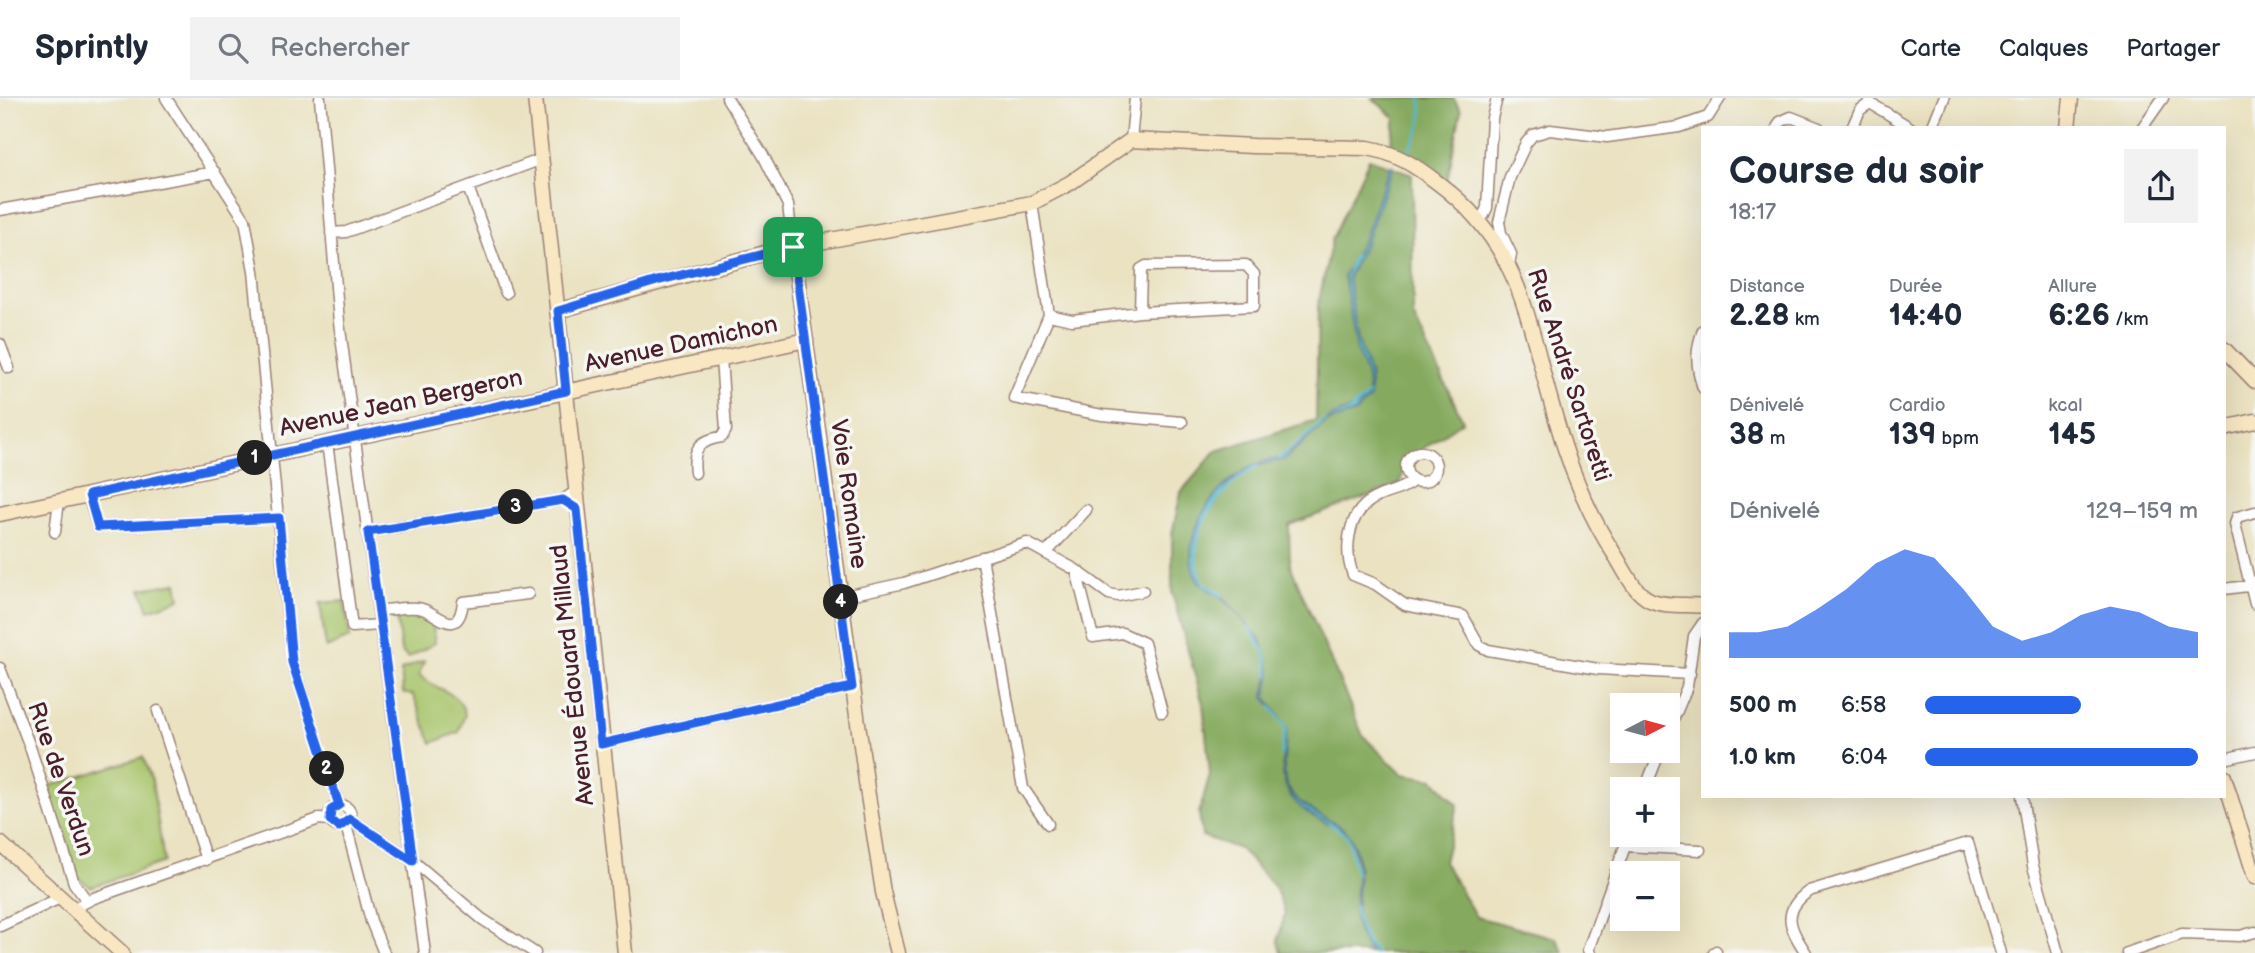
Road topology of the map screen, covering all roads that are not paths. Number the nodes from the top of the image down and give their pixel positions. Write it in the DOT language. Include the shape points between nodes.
graph roads {
  1 [pos="166,98"];
  2 [pos="320,98"];
  3 [pos="535,98"];
  4 [pos="727,98"];
  5 [pos="1135,98"];
  6 [pos="1497,98"];
  7 [pos="1720,98"];
  8 [pos="1944,98"];
  9 [pos="2071,98"];
  10 [pos="2163,98"];
  11 [pos="1778,126"];
  12 [pos="1814,126"];
  13 [pos="1853,126"];
  14 [pos="1908,126"];
  15 [pos="1933,126"];
  16 [pos="2068,126"];
  17 [pos="2143,126"];
  18 [pos="1131,140"];
  19 [pos="542,159"];
  20 [pos="215,172"];
  21 [pos="472,185"];
  22 [pos="1032,203"];
  23 [pos="0,210"];
  24 [pos="1481,220"];
  25 [pos="331,233"];
  26 [pos="793,247"];
  27 [pos="1509,265"];
  28 [pos="506,293"];
  29 [pos="558,311"];
  30 [pos="1140,312"];
  31 [pos="1049,315"];
  32 [pos="1701,335"];
  33 [pos="806,340"];
  34 [pos="0,344"];
  35 [pos="2226,351"];
  36 [pos="721,358"];
  37 [pos="9,368"];
  38 [pos="2255,381"];
  39 [pos="1701,383"];
  40 [pos="566,391"];
  41 [pos="2255,421"];
  42 [pos="1182,422"];
  43 [pos="2226,428"];
  44 [pos="354,438"];
  45 [pos="327,443"];
  46 [pos="272,455"];
  47 [pos="695,473"];
  48 [pos="1414,480"];
  49 [pos="89,495"];
  50 [pos="569,496"];
  51 [pos="59,501"];
  52 [pos="1086,510"];
  53 [pos="2255,512"];
  54 [pos="0,514"];
  55 [pos="279,518"];
  56 [pos="55,532"];
  57 [pos="368,532"];
  58 [pos="1046,553"];
  59 [pos="982,558"];
  60 [pos="1076,570"];
  61 [pos="2253,586"];
  62 [pos="2226,589"];
  63 [pos="1143,591"];
  64 [pos="528,594"];
  65 [pos="840,597"];
  66 [pos="2255,604"];
  67 [pos="1701,606"];
  68 [pos="378,610"];
  69 [pos="380,625"];
  70 [pos="1701,626"];
  71 [pos="0,668"];
  72 [pos="1690,674"];
  73 [pos="852,687"];
  74 [pos="1680,700"];
  75 [pos="158,711"];
  76 [pos="1162,712"];
  77 [pos="601,744"];
  78 [pos="2255,752"];
  79 [pos="2226,759"];
  80 [pos="2226,783"];
  81 [pos="2022,798"];
  82 [pos="339,805"];
  83 [pos="330,820"];
  84 [pos="348,822"];
  85 [pos="1048,824"];
  86 [pos="0,843"];
  87 [pos="1625,847"];
  88 [pos="1678,847"];
  89 [pos="1700,850"];
  90 [pos="206,860"];
  91 [pos="413,861"];
  92 [pos="2255,877"];
  93 [pos="60,898"];
  94 [pos="80,905"];
  95 [pos="0,926"];
  96 [pos="2255,932"];
  97 [pos="122,953"];
  98 [pos="384,953"];
  99 [pos="425,953"];
  100 [pos="535,953"];
  101 [pos="625,953"];
  102 [pos="898,953"];
  103 [pos="1590,953"];
  104 [pos="1806,953"];
  105 [pos="2001,953"];
  106 [pos="2058,953"];
  107 [pos="2127,953"];
  1 -- 20 [label="street"];
  2 -- 25 [label="street"];
  3 -- 19 [label="street, Avenue Édouard Millaud"];
  4 -- 26 [label="street" via="788,205"];
  5 -- 18 [label="street"];
  6 -- 24 [label="street" via="1487,208"];
  7 -- 27 [label="street" via="1708,117 1667,129 1606,137 1550,130 1533,135 1510,177 1499,222 1511,254"];
  8 -- 15 [label="street"];
  9 -- 16 [label="street"];
  10 -- 17 [label="street"];
  11 -- 12 [label="street" via="1791,117"];
  13 -- 14 [label="street" via="1860,110 1870,103"];
  18 -- 22 [label="street"];
  18 -- 24 [label="street, Rue André Sartoretti" via="1368,148 1405,159"];
  19 -- 21 [label="street"];
  19 -- 29 [label="street, Avenue Édouard Millaud"];
  20 -- 23 [label="street"];
  20 -- 46 [label="street" via="244,220 254,271"];
  21 -- 25 [label="street" via="346,232"];
  21 -- 28 [label="street"];
  22 -- 26 [label="street"];
  22 -- 31 [label="street"];
  24 -- 27 [label="street, Rue André Sartoretti"];
  25 -- 44 [label="street"];
  26 -- 29 [label="street"];
  26 -- 33 [label="street, Voie Romaine"];
  27 -- 67 [label="street, Rue André Sartoretti" via="1524,300 1556,421 1602,535 1648,600"];
  29 -- 40 [label="street, Avenue Édouard Millaud"];
  30 -- 30 [label="street" via="1254,306 1254,274 1246,265 1146,266 1139,278"];
  30 -- 31 [label="street" via="1072,320"];
  31 -- 42 [label="street" via="1014,398 1102,415"];
  32 -- 39 [label="street" via="1696,369"];
  33 -- 36 [label="street, Avenue Damichon"];
  33 -- 65 [label="street, Voie Romaine"];
  34 -- 37 [label="street"];
  35 -- 38 [label="street"];
  36 -- 40 [label="street, Avenue Damichon"];
  36 -- 47 [label="street" via="726,430 722,437 703,441 696,448"];
  40 -- 44 [label="street, Avenue Jean Bergeron"];
  40 -- 50 [label="street, Avenue Édouard Millaud"];
  41 -- 43 [label="street"];
  44 -- 45 [label="street, Avenue Jean Bergeron"];
  44 -- 57 [label="street"];
  45 -- 46 [label="street, Avenue Jean Bergeron"];
  45 -- 69 [label="street" via="352,627"];
  46 -- 49 [label="street, Avenue Jean Bergeron"];
  46 -- 55 [label="street"];
  48 -- 72 [label="street" via="1404,489 1371,499 1356,513 1349,534 1353,575 1376,584 1405,605 1463,616 1479,645 1488,650 1598,669"];
  49 -- 51 [label="street, Avenue Jean Bergeron"];
  49 -- 55 [label="street" via="98,527"];
  50 -- 57 [label="street"];
  50 -- 77 [label="street, Avenue Édouard Millaud" via="577,509"];
  51 -- 54 [label="street, Avenue Jean Bergeron"];
  51 -- 56 [label="street"];
  52 -- 58 [label="street"];
  53 -- 61 [label="street" via="2237,517 2235,524"];
  55 -- 82 [label="street" via="292,662"];
  57 -- 68 [label="street"];
  58 -- 59 [label="street" via="1022,543"];
  58 -- 60 [label="street"];
  59 -- 65 [label="street"];
  59 -- 85 [label="street" via="1023,788"];
  60 -- 63 [label="street" via="1109,594"];
  60 -- 76 [label="street" via="1093,637 1122,633 1144,643"];
  61 -- 62 [label="street"];
  61 -- 66 [label="street"];
  64 -- 68 [label="street" via="463,602 459,616 445,623 421,608"];
  65 -- 73 [label="street, Voie Romaine"];
  68 -- 69 [label="street"];
  69 -- 91 [label="street"];
  70 -- 72 [label="street" via="1694,636"];
  71 -- 94 [label="street, Rue de Verdun"];
  72 -- 74 [label="street"];
  73 -- 77 [label="street"];
  73 -- 102 [label="street, Voie Romaine" via="883,892"];
  75 -- 90 [label="street"];
  77 -- 101 [label="street, Avenue Édouard Millaud"];
  78 -- 79 [label="street"];
  80 -- 92 [label="street"];
  81 -- 106 [label="street" via="2033,866"];
  82 -- 83 [label="street" via="331,810"];
  82 -- 84 [label="street" via="348,809"];
  83 -- 84 [label="street" via="335,825"];
  83 -- 90 [label="street" via="319,819"];
  84 -- 91 [label="street"];
  84 -- 98 [label="street" via="371,921"];
  86 -- 93 [label="street"];
  87 -- 103 [label="street"];
  88 -- 89 [label="street"];
  90 -- 94 [label="street"];
  91 -- 99 [label="street"];
  91 -- 100 [label="street" via="482,919"];
  93 -- 94 [label="street"];
  93 -- 95 [label="street"];
  94 -- 97 [label="street"];
  96 -- 107 [label="street" via="2241,936 2182,934"];
  104 -- 105 [label="street" via="1791,930 1789,917 1799,898 1809,891 1968,843"];
}
